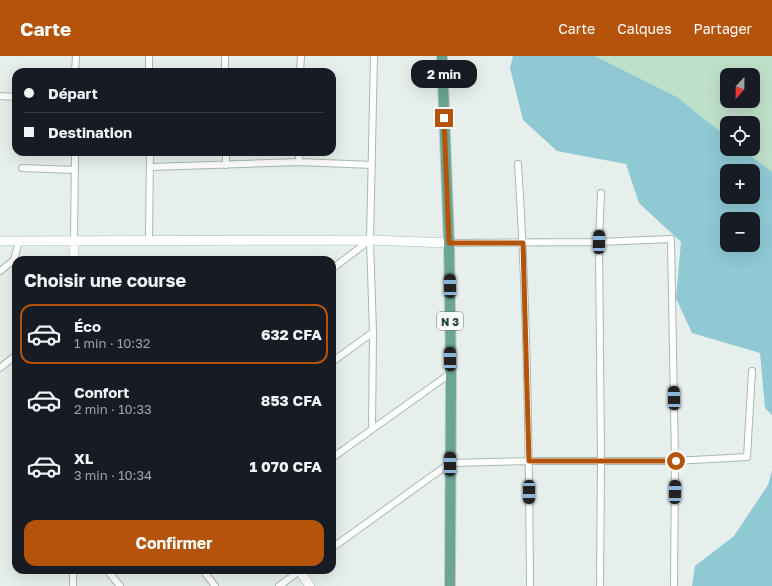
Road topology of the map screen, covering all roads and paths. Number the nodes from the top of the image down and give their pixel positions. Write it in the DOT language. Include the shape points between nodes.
graph roads {
  1 [pos="76,56"];
  2 [pos="149,56"];
  3 [pos="224,56"];
  4 [pos="301,56"];
  5 [pos="374,56"];
  6 [pos="442,56"];
  7 [pos="76,68"];
  8 [pos="149,68"];
  9 [pos="225,68"];
  10 [pos="300,68"];
  11 [pos="0,96"];
  12 [pos="12,97"];
  13 [pos="75,156"];
  14 [pos="150,156"];
  15 [pos="226,156"];
  16 [pos="299,156"];
  17 [pos="299,162"];
  18 [pos="518,164"];
  19 [pos="226,165"];
  20 [pos="372,165"];
  21 [pos="150,167"];
  22 [pos="22,168"];
  23 [pos="75,170"];
  24 [pos="601,192"];
  25 [pos="74,240"];
  26 [pos="149,240"];
  27 [pos="370,240"];
  28 [pos="0,241"];
  29 [pos="19,241"];
  30 [pos="599,242"];
  31 [pos="449,243"];
  32 [pos="523,243"];
  33 [pos="15,256"];
  34 [pos="74,256"];
  35 [pos="12,262"];
  36 [pos="336,266"];
  37 [pos="0,271"];
  38 [pos="373,332"];
  39 [pos="12,358"];
  40 [pos="336,359"];
  41 [pos="0,368"];
  42 [pos="752,372"];
  43 [pos="451,373"];
  44 [pos="372,429"];
  45 [pos="336,455"];
  46 [pos="529,461"];
  47 [pos="601,461"];
  48 [pos="676,461"];
  49 [pos="450,464"];
  50 [pos="336,545"];
  51 [pos="73,574"];
  52 [pos="110,574"];
  53 [pos="206,574"];
  54 [pos="295,574"];
  55 [pos="302,574"];
  56 [pos="73,586"];
  57 [pos="120,586"];
  58 [pos="215,586"];
  59 [pos="279,586"];
  60 [pos="310,586"];
  61 [pos="450,586"];
  62 [pos="530,586"];
  63 [pos="600,586"];
  64 [pos="674,586"];
  1 -- 7 [label="street"];
  2 -- 8 [label="street"];
  3 -- 9 [label="street"];
  4 -- 10 [label="street"];
  5 -- 20 [label="street"];
  6 -- 31 [label="main road, N 3"];
  11 -- 12 [label="street"];
  13 -- 23 [label="street"];
  14 -- 21 [label="street"];
  15 -- 19 [label="street"];
  16 -- 17 [label="street"];
  17 -- 19 [label="street"];
  17 -- 20 [label="street"];
  18 -- 32 [label="street"];
  19 -- 21 [label="street"];
  20 -- 27 [label="street"];
  21 -- 26 [label="street"];
  22 -- 23 [label="street"];
  23 -- 25 [label="street"];
  24 -- 30 [label="street"];
  25 -- 26 [label="main road"];
  25 -- 29 [label="main road"];
  25 -- 34 [label="main road"];
  26 -- 27 [label="main road"];
  27 -- 31 [label="main road"];
  27 -- 36 [label="street"];
  27 -- 38 [label="street"];
  28 -- 29 [label="main road"];
  29 -- 33 [label="street"];
  30 -- 32 [label="street"];
  30 -- 47 [label="street"];
  30 -- 48 [label="street" via="671,239"];
  31 -- 32 [label="street"];
  31 -- 43 [label="main road, N 3"];
  32 -- 46 [label="street"];
  35 -- 37 [label="street"];
  38 -- 40 [label="street"];
  38 -- 44 [label="street"];
  39 -- 41 [label="street"];
  42 -- 48 [label="street" via="747,457"];
  43 -- 44 [label="street"];
  43 -- 49 [label="main road, N 3"];
  44 -- 45 [label="street"];
  46 -- 47 [label="street"];
  46 -- 49 [label="street"];
  46 -- 62 [label="street"];
  47 -- 48 [label="street"];
  47 -- 63 [label="street"];
  48 -- 64 [label="street"];
  49 -- 50 [label="street"];
  49 -- 61 [label="main road, N 3"];
  51 -- 56 [label="street"];
  52 -- 57 [label="street"];
  53 -- 58 [label="street"];
  54 -- 59 [label="street"];
  55 -- 60 [label="main road"];
}
